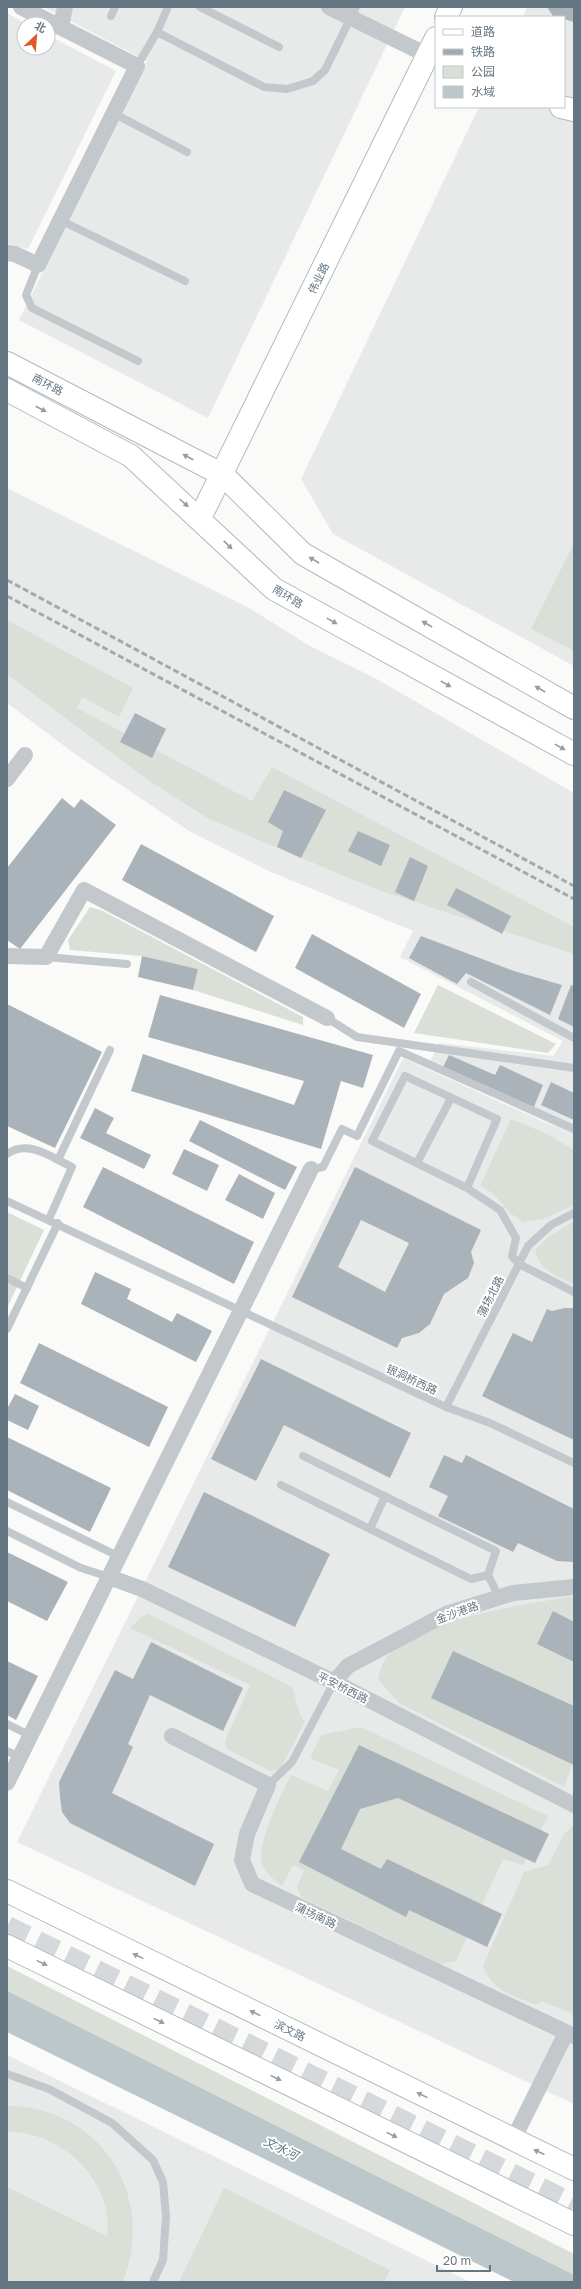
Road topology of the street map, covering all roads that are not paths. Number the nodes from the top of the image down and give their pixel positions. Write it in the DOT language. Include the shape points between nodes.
graph roads {
  1 [pos="21,7"];
  2 [pos="65,7"];
  3 [pos="115,7"];
  4 [pos="168,7"];
  5 [pos="200,7"];
  6 [pos="329,7"];
  7 [pos="451,7"];
  8 [pos="353,12"];
  9 [pos="111,16"];
  10 [pos="446,16"];
  11 [pos="61,27"];
  12 [pos="157,32"];
  13 [pos="279,46"];
  14 [pos="430,59"];
  15 [pos="137,66"];
  16 [pos="113,113"];
  17 [pos="187,152"];
  18 [pos="60,220"];
  19 [pos="7,253"];
  20 [pos="38,265"];
  21 [pos="185,281"];
  22 [pos="138,361"];
  23 [pos="7,363"];
  24 [pos="7,390"];
  25 [pos="223,475"];
  26 [pos="200,518"];
  27 [pos="574,708"];
  28 [pos="574,754"];
  29 [pos="25,755"];
  30 [pos="7,779"];
  31 [pos="7,956"];
  32 [pos="46,957"];
  33 [pos="127,964"];
  34 [pos="471,982"];
  35 [pos="327,1018"];
  36 [pos="574,1038"];
  37 [pos="110,1050"];
  38 [pos="574,1068"];
  39 [pos="450,1098"];
  40 [pos="574,1129"];
  41 [pos="7,1154"];
  42 [pos="58,1160"];
  43 [pos="417,1163"];
  44 [pos="311,1169"];
  45 [pos="467,1188"];
  46 [pos="7,1201"];
  47 [pos="574,1213"];
  48 [pos="48,1219"];
  49 [pos="58,1224"];
  50 [pos="519,1264"];
  51 [pos="7,1278"];
  52 [pos="27,1288"];
  53 [pos="574,1292"];
  54 [pos="241,1310"];
  55 [pos="7,1330"];
  56 [pos="446,1407"];
  57 [pos="303,1456"];
  58 [pos="574,1463"];
  59 [pos="281,1485"];
  60 [pos="384,1496"];
  61 [pos="7,1502"];
  62 [pos="370,1529"];
  63 [pos="7,1531"];
  64 [pos="120,1557"];
  65 [pos="488,1575"];
  66 [pos="110,1577"];
  67 [pos="574,1587"];
  68 [pos="499,1597"];
  69 [pos="334,1682"];
  70 [pos="7,1724"];
  71 [pos="31,1736"];
  72 [pos="172,1736"];
  73 [pos="14,1754"];
  74 [pos="7,1783"];
  75 [pos="268,1785"];
  76 [pos="574,1805"];
  77 [pos="7,1891"];
  78 [pos="7,1946"];
  79 [pos="570,2034"];
  80 [pos="7,2074"];
  81 [pos="513,2140"];
  82 [pos="574,2169"];
  83 [pos="574,2224"];
  84 [pos="153,2282"];
  1 -- 11 [label="street"];
  2 -- 11 [label="street"];
  3 -- 9 [label="lane"];
  4 -- 12 [label="lane"];
  5 -- 13 [label="lane"];
  6 -- 8 [label="street"];
  7 -- 10 [label="main road"];
  8 -- 12 [label="lane" via="325,70 313,81 287,90 264,87"];
  8 -- 14 [label="street"];
  11 -- 15 [label="street"];
  12 -- 15 [label="lane"];
  14 -- 25 [label="main road, 伟业路"];
  15 -- 16 [label="street"];
  16 -- 17 [label="lane"];
  16 -- 18 [label="street"];
  18 -- 20 [label="street"];
  18 -- 21 [label="lane"];
  19 -- 20 [label="street"];
  20 -- 22 [label="lane" via="26,295 32,308"];
  25 -- 23 [label="main road, 南环路, one-way"];
  24 -- 26 [label="main road, 南环路, one-way" via="131,456"];
  25 -- 26 [label="main road, 伟业路"];
  27 -- 25 [label="main road, 南环路, one-way" via="303,554"];
  26 -- 28 [label="main road, 南环路, one-way" via="274,589"];
  29 -- 30 [label="street"];
  31 -- 32 [label="street"];
  32 -- 33 [label="lane"];
  32 -- 35 [label="street" via="84,890"];
  34 -- 36 [label="lane"];
  35 -- 38 [label="lane" via="357,1037"];
  37 -- 42 [label="lane"];
  39 -- 43 [label="lane"];
  39 -- 43 [label="lane" via="405,1076 372,1141"];
  39 -- 45 [label="lane" via="497,1120"];
  40 -- 44 [label="lane" via="399,1051 357,1136 342,1129 323,1167"];
  41 -- 42 [label="lane" via="16,1148 33,1148"];
  42 -- 48 [label="lane" via="72,1167"];
  43 -- 45 [label="lane"];
  44 -- 54 [label="street"];
  45 -- 50 [label="lane" via="500,1210 516,1238 512,1256"];
  46 -- 48 [label="lane, 银洞桥西路"];
  47 -- 50 [label="lane, 蒲场北路" via="551,1225 528,1246"];
  48 -- 49 [label="lane, 银洞桥西路"];
  49 -- 52 [label="lane"];
  49 -- 54 [label="lane, 银洞桥西路"];
  50 -- 53 [label="lane"];
  50 -- 56 [label="lane, 蒲场北路"];
  51 -- 52 [label="lane"];
  52 -- 55 [label="lane"];
  54 -- 56 [label="lane, 银洞桥西路"];
  54 -- 64 [label="street"];
  56 -- 58 [label="lane, 银洞桥西路" via="490,1423"];
  57 -- 60 [label="lane"];
  59 -- 62 [label="lane"];
  60 -- 62 [label="lane"];
  60 -- 65 [label="lane" via="496,1551"];
  61 -- 64 [label="lane"];
  62 -- 65 [label="lane" via="471,1579"];
  63 -- 66 [label="lane" via="81,1568"];
  64 -- 66 [label="street"];
  65 -- 68 [label="lane"];
  66 -- 69 [label="street, 平安桥西路" via="142,1589"];
  66 -- 71 [label="street"];
  67 -- 68 [label="street, 金沙港路"];
  68 -- 69 [label="street, 金沙港路" via="446,1614 348,1666"];
  69 -- 75 [label="lane" via="292,1762"];
  69 -- 76 [label="street, 平安桥西路"];
  70 -- 71 [label="lane"];
  71 -- 73 [label="street"];
  72 -- 75 [label="street"];
  73 -- 74 [label="street"];
  75 -- 79 [label="street, 蒲场南路" via="247,1834 242,1860 252,1884"];
  81 -- 77 [label="main road, 滨文路, one-way"];
  78 -- 83 [label="main road, one-way"];
  79 -- 81 [label="street"];
  80 -- 84 [label="lane" via="49,2089 112,2123 153,2160 163,2182 166,2216 163,2260"];
  82 -- 81 [label="main road, 滨文路, one-way"];
}
